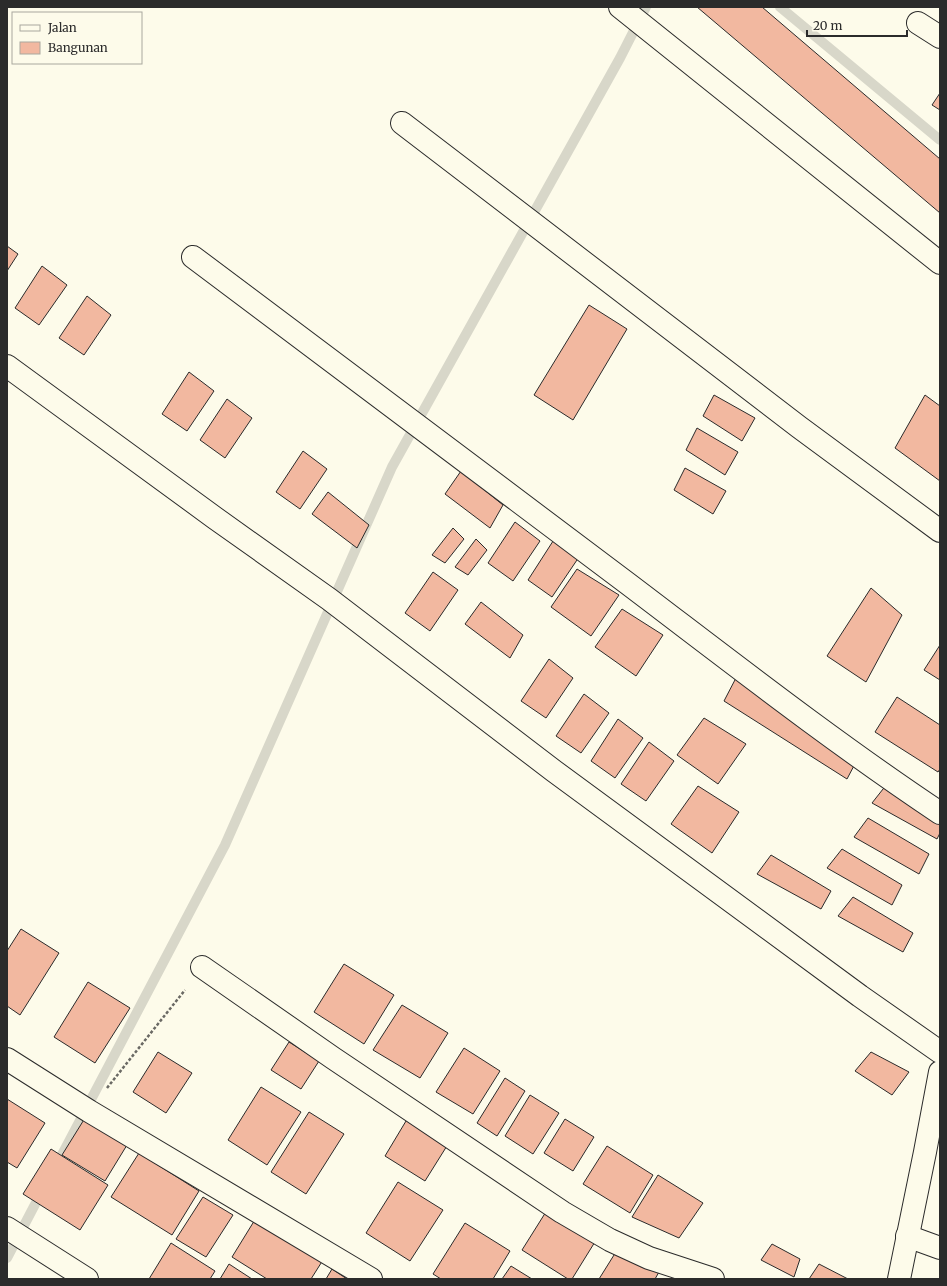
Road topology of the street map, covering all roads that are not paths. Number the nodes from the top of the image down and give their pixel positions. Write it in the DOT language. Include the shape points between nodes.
graph roads {
  1 [pos="620,7"];
  2 [pos="918,23"];
  3 [pos="940,37"];
  4 [pos="402,123"];
  5 [pos="193,257"];
  6 [pos="940,264"];
  7 [pos="7,366"];
  8 [pos="940,531"];
  9 [pos="940,812"];
  10 [pos="202,967"];
  11 [pos="940,1052"];
  12 [pos="7,1059"];
  13 [pos="940,1072"];
  14 [pos="7,1228"];
  15 [pos="907,1236"];
  16 [pos="940,1248"];
  17 [pos="87,1279"];
  18 [pos="371,1279"];
  19 [pos="713,1279"];
  20 [pos="899,1279"];
  1 -- 6 [label="main road"];
  2 -- 3 [label="main road"];
  4 -- 8 [label="main road" via="799,427"];
  5 -- 9 [label="main road" via="803,715 894,782"];
  7 -- 11 [label="main road" via="329,599 586,794"];
  10 -- 19 [label="main road" via="562,1212 610,1240 649,1258"];
  12 -- 18 [label="main road" via="89,1111"];
  13 -- 15 [label="main road"];
  14 -- 17 [label="main road"];
  15 -- 16 [label="main road"];
  15 -- 20 [label="main road"];
}
